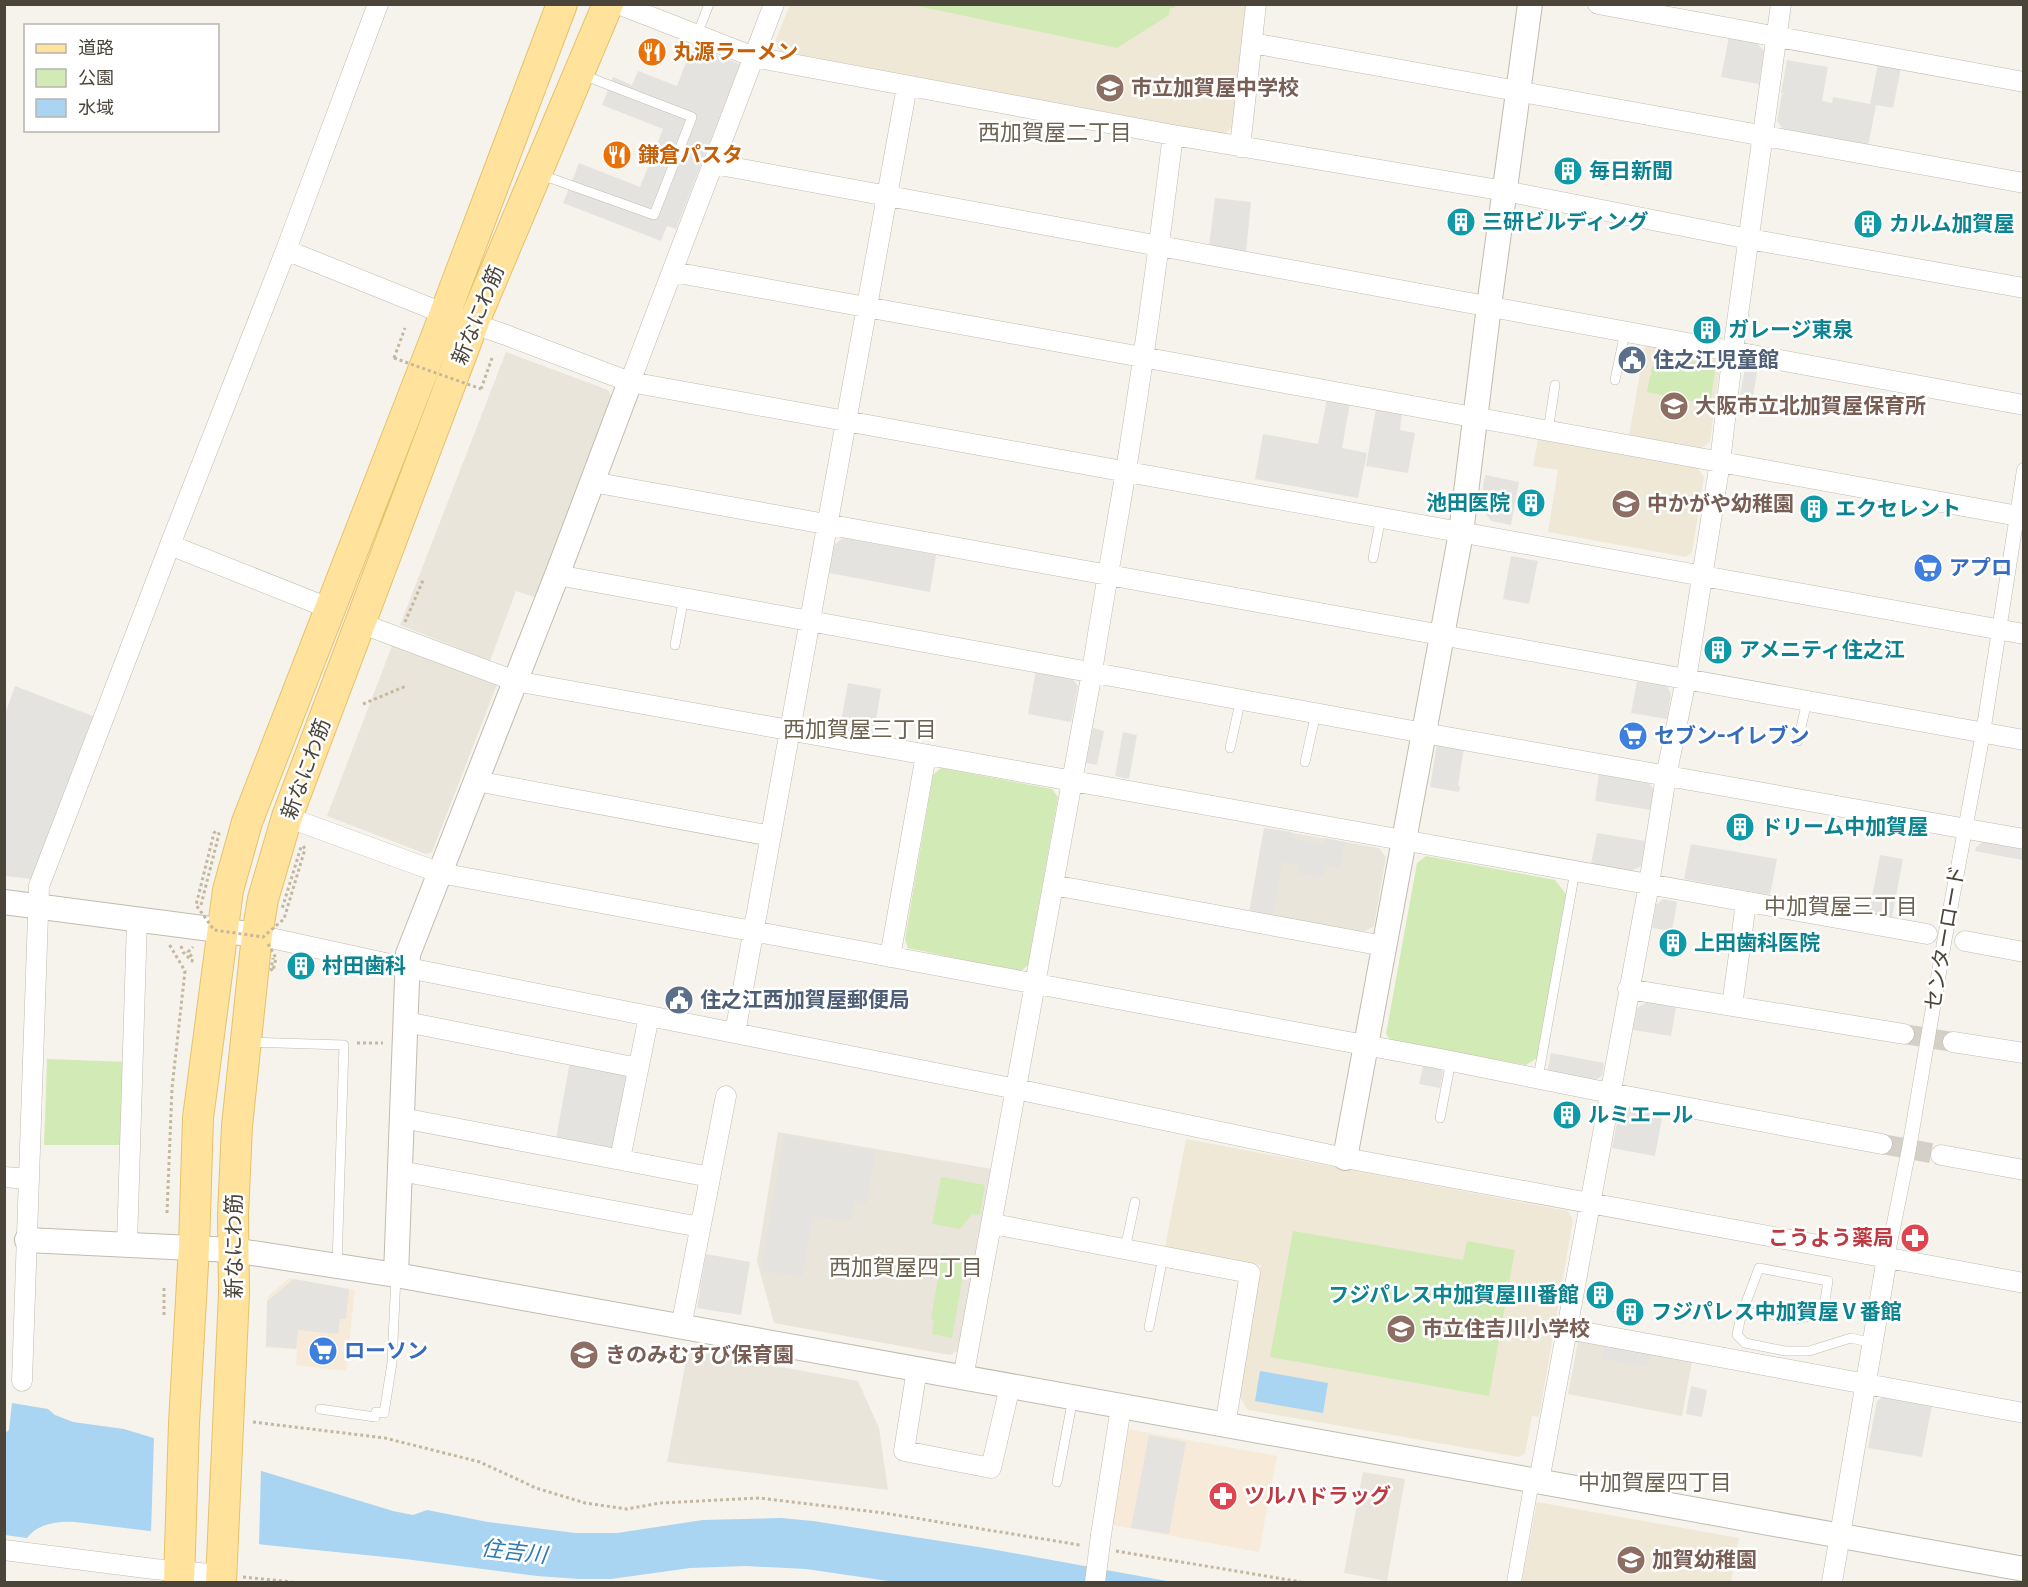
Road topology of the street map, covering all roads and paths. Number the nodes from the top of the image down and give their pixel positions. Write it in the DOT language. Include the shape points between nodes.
graph roads {
  1 [pos="378,4"];
  2 [pos="562,4"];
  3 [pos="608,4"];
  4 [pos="618,4"];
  5 [pos="709,4"];
  6 [pos="774,4"];
  7 [pos="1256,4"];
  8 [pos="1530,4"];
  9 [pos="1598,4"];
  10 [pos="1781,4"];
  11 [pos="697,35"];
  12 [pos="1777,37"];
  13 [pos="1252,43"];
  14 [pos="754,57"];
  15 [pos="579,74"];
  16 [pos="2024,82"];
  17 [pos="907,86"];
  18 [pos="1518,92"];
  19 [pos="1173,135"];
  20 [pos="1764,136"];
  21 [pos="1240,147"];
  22 [pos="714,164"];
  23 [pos="537,173"];
  24 [pos="2024,183"];
  25 [pos="1505,191"];
  26 [pos="886,196"];
  27 [pos="1749,239"];
  28 [pos="1159,246"];
  29 [pos="286,250"];
  30 [pos="673,272"];
  31 [pos="2024,288"];
  32 [pos="1489,306"];
  33 [pos="866,307"];
  34 [pos="445,314"];
  35 [pos="473,324"];
  36 [pos="405,328"];
  37 [pos="1625,332"];
  38 [pos="1733,351"];
  39 [pos="492,358"];
  40 [pos="1143,358"];
  41 [pos="1615,380"];
  42 [pos="630,382"];
  43 [pos="1555,385"];
  44 [pos="2024,405"];
  45 [pos="1474,418"];
  46 [pos="846,422"];
  47 [pos="1548,431"];
  48 [pos="1720,462"];
  49 [pos="2024,470"];
  50 [pos="1126,471"];
  51 [pos="592,482"];
  52 [pos="1382,517"];
  53 [pos="2021,517"];
  54 [pos="827,525"];
  55 [pos="1461,533"];
  56 [pos="170,545"];
  57 [pos="1374,558"];
  58 [pos="1702,574"];
  59 [pos="557,575"];
  60 [pos="1107,575"];
  61 [pos="424,578"];
  62 [pos="684,597"];
  63 [pos="331,609"];
  64 [pos="810,620"];
  65 [pos="360,623"];
  66 [pos="403,628"];
  67 [pos="2000,630"];
  68 [pos="2024,634"];
  69 [pos="1441,636"];
  70 [pos="675,645"];
  71 [pos="1092,672"];
  72 [pos="1686,680"];
  73 [pos="515,681"];
  74 [pos="406,686"];
  75 [pos="1240,698"];
  76 [pos="1807,701"];
  77 [pos="363,704"];
  78 [pos="1316,712"];
  79 [pos="790,731"];
  80 [pos="1424,732"];
  81 [pos="1983,733"];
  82 [pos="2024,740"];
  83 [pos="1798,741"];
  84 [pos="1230,748"];
  85 [pos="926,755"];
  86 [pos="1305,762"];
  87 [pos="1666,776"];
  88 [pos="476,780"];
  89 [pos="1072,781"];
  90 [pos="287,817"];
  91 [pos="1965,829"];
  92 [pos="771,836"];
  93 [pos="2024,839"];
  94 [pos="1404,842"];
  95 [pos="1575,872"];
  96 [pos="440,873"];
  97 [pos="1649,884"];
  98 [pos="1053,885"];
  99 [pos="4,902"];
  100 [pos="1746,903"];
  101 [pos="201,905"];
  102 [pos="38,906"];
  103 [pos="282,909"];
  104 [pos="137,920"];
  105 [pos="754,931"];
  106 [pos="1927,934"];
  107 [pos="210,937"];
  108 [pos="1965,941"];
  109 [pos="181,945"];
  110 [pos="266,946"];
  111 [pos="1384,946"];
  112 [pos="2024,952"];
  113 [pos="890,957"];
  114 [pos="408,968"];
  115 [pos="1035,984"];
  116 [pos="1628,989"];
  117 [pos="1732,1006"];
  118 [pos="649,1016"];
  119 [pos="406,1033"];
  120 [pos="735,1033"];
  121 [pos="1904,1034"];
  122 [pos="244,1042"];
  123 [pos="1953,1042"];
  124 [pos="344,1045"];
  125 [pos="1366,1045"];
  126 [pos="2024,1053"];
  127 [pos="1451,1061"];
  128 [pos="638,1068"];
  129 [pos="1538,1078"];
  130 [pos="1016,1089"];
  131 [pos="1610,1093"];
  132 [pos="726,1096"];
  133 [pos="402,1118"];
  134 [pos="1440,1118"];
  135 [pos="1882,1144"];
  136 [pos="1941,1155"];
  137 [pos="1346,1158"];
  138 [pos="620,1159"];
  139 [pos="2024,1170"];
  140 [pos="400,1171"];
  141 [pos="4,1177"];
  142 [pos="710,1177"];
  143 [pos="29,1179"];
  144 [pos="1135,1202"];
  145 [pos="1591,1203"];
  146 [pos="993,1224"];
  147 [pos="700,1227"];
  148 [pos="27,1240"];
  149 [pos="127,1244"];
  150 [pos="194,1247"];
  151 [pos="233,1250"];
  152 [pos="1125,1250"];
  153 [pos="1889,1252"];
  154 [pos="1163,1257"];
  155 [pos="337,1265"];
  156 [pos="396,1275"];
  157 [pos="2024,1284"];
  158 [pos="1741,1316"];
  159 [pos="1149,1326"];
  160 [pos="681,1327"];
  161 [pos="1567,1329"];
  162 [pos="1872,1343"];
  163 [pos="917,1370"];
  164 [pos="963,1378"];
  165 [pos="22,1381"];
  166 [pos="1865,1384"];
  167 [pos="1010,1386"];
  168 [pos="1073,1398"];
  169 [pos="1121,1407"];
  170 [pos="320,1409"];
  171 [pos="2024,1413"];
  172 [pos="240,1425"];
  173 [pos="1225,1426"];
  174 [pos="1536,1481"];
  175 [pos="1057,1482"];
  176 [pos="1839,1535"];
  177 [pos="1082,1545"];
  178 [pos="4,1550"];
  179 [pos="1116,1551"];
  180 [pos="180,1568"];
  181 [pos="2024,1569"];
  182 [pos="221,1570"];
  183 [pos="292,1582"];
  184 [pos="1095,1582"];
  185 [pos="1301,1582"];
  186 [pos="1514,1582"];
  187 [pos="1832,1582"];
  1 -- 29 [label="street"];
  2 -- 34 [label="main road, 新なにわ筋"];
  3 -- 15 [label="main road, 新なにわ筋"];
  4 -- 11 [label="street"];
  5 -- 11 [label="lane"];
  6 -- 14 [label="street"];
  7 -- 13 [label="street"];
  8 -- 18 [label="street"];
  9 -- 12 [label="street"];
  10 -- 12 [label="street"];
  11 -- 14 [label="street"];
  12 -- 16 [label="street"];
  12 -- 20 [label="street"];
  13 -- 18 [label="street"];
  13 -- 21 [label="street"];
  14 -- 17 [label="street"];
  14 -- 22 [label="street"];
  15 -- 23 [label="main road, 新なにわ筋"];
  15 -- 23 [label="lane" via="692,117 654,215"];
  17 -- 19 [label="street"];
  17 -- 26 [label="street"];
  18 -- 20 [label="street"];
  18 -- 25 [label="street"];
  19 -- 21 [label="street"];
  19 -- 28 [label="street"];
  20 -- 24 [label="street"];
  20 -- 27 [label="street"];
  21 -- 25 [label="street"];
  22 -- 26 [label="street"];
  22 -- 30 [label="street"];
  23 -- 35 [label="main road, 新なにわ筋"];
  25 -- 27 [label="street"];
  25 -- 32 [label="street"];
  26 -- 28 [label="street"];
  26 -- 33 [label="street"];
  27 -- 31 [label="street"];
  27 -- 38 [label="street"];
  28 -- 32 [label="street"];
  28 -- 40 [label="street"];
  29 -- 34 [label="street"];
  29 -- 56 [label="street"];
  30 -- 33 [label="street"];
  30 -- 42 [label="street"];
  32 -- 37 [label="street"];
  32 -- 45 [label="street"];
  33 -- 40 [label="street"];
  33 -- 46 [label="street"];
  34 -- 35 [label="street"];
  34 -- 63 [label="main road, 新なにわ筋"];
  35 -- 42 [label="street"];
  35 -- 65 [label="main road, 新なにわ筋"];
  36 -- 39 [label="path, bridge" via="394,358 481,389"];
  37 -- 38 [label="street"];
  37 -- 41 [label="lane"];
  38 -- 44 [label="street"];
  38 -- 48 [label="street"];
  40 -- 45 [label="street"];
  40 -- 50 [label="street"];
  42 -- 46 [label="street"];
  42 -- 51 [label="street"];
  43 -- 47 [label="lane"];
  45 -- 47 [label="street"];
  45 -- 55 [label="street"];
  46 -- 50 [label="street"];
  46 -- 54 [label="street"];
  47 -- 48 [label="street"];
  48 -- 53 [label="street"];
  48 -- 58 [label="street"];
  49 -- 53 [label="street, センターロード"];
  50 -- 52 [label="street"];
  50 -- 60 [label="street"];
  51 -- 54 [label="street"];
  51 -- 59 [label="street"];
  52 -- 55 [label="street"];
  52 -- 57 [label="lane"];
  53 -- 67 [label="street, センターロード"];
  54 -- 60 [label="street"];
  54 -- 64 [label="street"];
  55 -- 58 [label="street"];
  55 -- 69 [label="street"];
  56 -- 63 [label="street"];
  56 -- 102 [label="street" via="39,886"];
  58 -- 67 [label="street"];
  58 -- 72 [label="street"];
  59 -- 62 [label="street"];
  59 -- 73 [label="street"];
  60 -- 69 [label="street"];
  60 -- 71 [label="street"];
  61 -- 66 [label="path"];
  62 -- 64 [label="street"];
  62 -- 70 [label="lane"];
  63 -- 107 [label="main road, 新なにわ筋" via="247,822"];
  64 -- 71 [label="street"];
  64 -- 79 [label="street"];
  65 -- 73 [label="street"];
  65 -- 90 [label="main road, 新なにわ筋"];
  67 -- 68 [label="street"];
  67 -- 81 [label="street, センターロード"];
  69 -- 72 [label="street"];
  69 -- 80 [label="street"];
  71 -- 75 [label="street"];
  71 -- 89 [label="street"];
  72 -- 76 [label="street"];
  72 -- 87 [label="street"];
  73 -- 79 [label="street"];
  73 -- 88 [label="street"];
  74 -- 77 [label="path"];
  75 -- 78 [label="street"];
  75 -- 84 [label="lane"];
  76 -- 81 [label="street"];
  76 -- 83 [label="lane"];
  78 -- 80 [label="street"];
  78 -- 86 [label="lane"];
  79 -- 85 [label="street"];
  79 -- 92 [label="street"];
  80 -- 87 [label="street"];
  80 -- 94 [label="street"];
  81 -- 82 [label="street"];
  81 -- 91 [label="street, センターロード"];
  85 -- 89 [label="street"];
  85 -- 113 [label="street"];
  87 -- 91 [label="street"];
  87 -- 97 [label="street"];
  88 -- 92 [label="street"];
  88 -- 96 [label="street"];
  89 -- 94 [label="street"];
  89 -- 98 [label="street"];
  90 -- 96 [label="street"];
  90 -- 110 [label="main road, 新なにわ筋" via="263,899"];
  91 -- 93 [label="street"];
  91 -- 153 [label="street, センターロード"];
  92 -- 105 [label="street"];
  94 -- 95 [label="street"];
  94 -- 111 [label="street"];
  95 -- 97 [label="street"];
  95 -- 129 [label="lane"];
  96 -- 105 [label="street"];
  96 -- 114 [label="street" via="408,954"];
  97 -- 100 [label="street"];
  97 -- 116 [label="street"];
  98 -- 111 [label="street"];
  98 -- 115 [label="street"];
  99 -- 102 [label="street"];
  100 -- 106 [label="street"];
  100 -- 117 [label="street"];
  101 -- 103 [label="path, bridge" via="219,834 216,831 196,905 214,930 263,937 284,919 303,846"];
  102 -- 104 [label="street"];
  102 -- 143 [label="street"];
  104 -- 107 [label="street"];
  104 -- 149 [label="street"];
  105 -- 113 [label="street"];
  105 -- 120 [label="street"];
  107 -- 109 [label="path" via="188,952 192,961"];
  107 -- 110 [label="street"];
  107 -- 150 [label="main road, 新なにわ筋"];
  108 -- 112 [label="street"];
  110 -- 110 [label="path, bridge" via="271,969 273,971 276,958"];
  110 -- 114 [label="street"];
  110 -- 122 [label="main road, 新なにわ筋"];
  111 -- 125 [label="street"];
  113 -- 115 [label="street"];
  114 -- 118 [label="street"];
  114 -- 119 [label="street"];
  115 -- 125 [label="street"];
  115 -- 130 [label="street"];
  116 -- 117 [label="street"];
  116 -- 131 [label="street"];
  117 -- 121 [label="street"];
  118 -- 120 [label="street"];
  118 -- 128 [label="street"];
  119 -- 124 [label="path"];
  119 -- 128 [label="street"];
  119 -- 133 [label="street"];
  120 -- 130 [label="street"];
  122 -- 124 [label="lane"];
  122 -- 151 [label="main road, 新なにわ筋"];
  123 -- 126 [label="street"];
  124 -- 155 [label="lane"];
  125 -- 127 [label="street"];
  125 -- 137 [label="street"];
  127 -- 129 [label="street"];
  127 -- 134 [label="lane"];
  128 -- 138 [label="street"];
  129 -- 131 [label="street"];
  130 -- 137 [label="street"];
  130 -- 146 [label="street"];
  131 -- 135 [label="street"];
  131 -- 145 [label="street"];
  132 -- 142 [label="street"];
  133 -- 138 [label="street"];
  133 -- 140 [label="street"];
  136 -- 139 [label="street"];
  137 -- 145 [label="street"];
  138 -- 142 [label="street"];
  140 -- 147 [label="street"];
  140 -- 156 [label="street"];
  141 -- 143 [label="street"];
  142 -- 147 [label="street"];
  143 -- 148 [label="street"];
  144 -- 152 [label="lane"];
  145 -- 153 [label="street"];
  145 -- 161 [label="street"];
  146 -- 152 [label="street"];
  146 -- 164 [label="street"];
  147 -- 160 [label="street"];
  148 -- 149 [label="street"];
  148 -- 165 [label="street"];
  149 -- 150 [label="street"];
  150 -- 151 [label="street"];
  150 -- 180 [label="main road, 新なにわ筋"];
  151 -- 155 [label="street"];
  151 -- 172 [label="main road, 新なにわ筋"];
  152 -- 154 [label="street"];
  153 -- 157 [label="street"];
  153 -- 162 [label="street"];
  154 -- 159 [label="lane"];
  154 -- 173 [label="street" via="1250,1273"];
  155 -- 156 [label="street"];
  156 -- 160 [label="street"];
  156 -- 170 [label="lane" via="392,1363 384,1413 376,1412 375,1417"];
  158 -- 158 [label="lane" via="1759,1268 1828,1281 1823,1313 1795,1319 1760,1312"];
  158 -- 162 [label="lane" via="1737,1335 1745,1343 1809,1351 1851,1338"];
  160 -- 163 [label="street"];
  161 -- 166 [label="street"];
  161 -- 174 [label="street"];
  162 -- 166 [label="street"];
  163 -- 164 [label="street"];
  163 -- 167 [label="street" via="904,1451 991,1468"];
  164 -- 167 [label="street"];
  166 -- 171 [label="street"];
  166 -- 176 [label="street"];
  167 -- 168 [label="street"];
  168 -- 169 [label="street"];
  168 -- 175 [label="lane"];
  169 -- 173 [label="street"];
  169 -- 184 [label="street, bridge"];
  172 -- 177 [label="path" via="385,1438 480,1462 536,1488 585,1503 627,1509 660,1503 759,1498 884,1512"];
  172 -- 182 [label="main road, 新なにわ筋"];
  173 -- 174 [label="street"];
  174 -- 176 [label="street"];
  174 -- 186 [label="street"];
  176 -- 181 [label="street"];
  176 -- 187 [label="street"];
  178 -- 180 [label="street"];
  179 -- 185 [label="path"];
  180 -- 182 [label="street"];
  182 -- 183 [label="path"];
}
